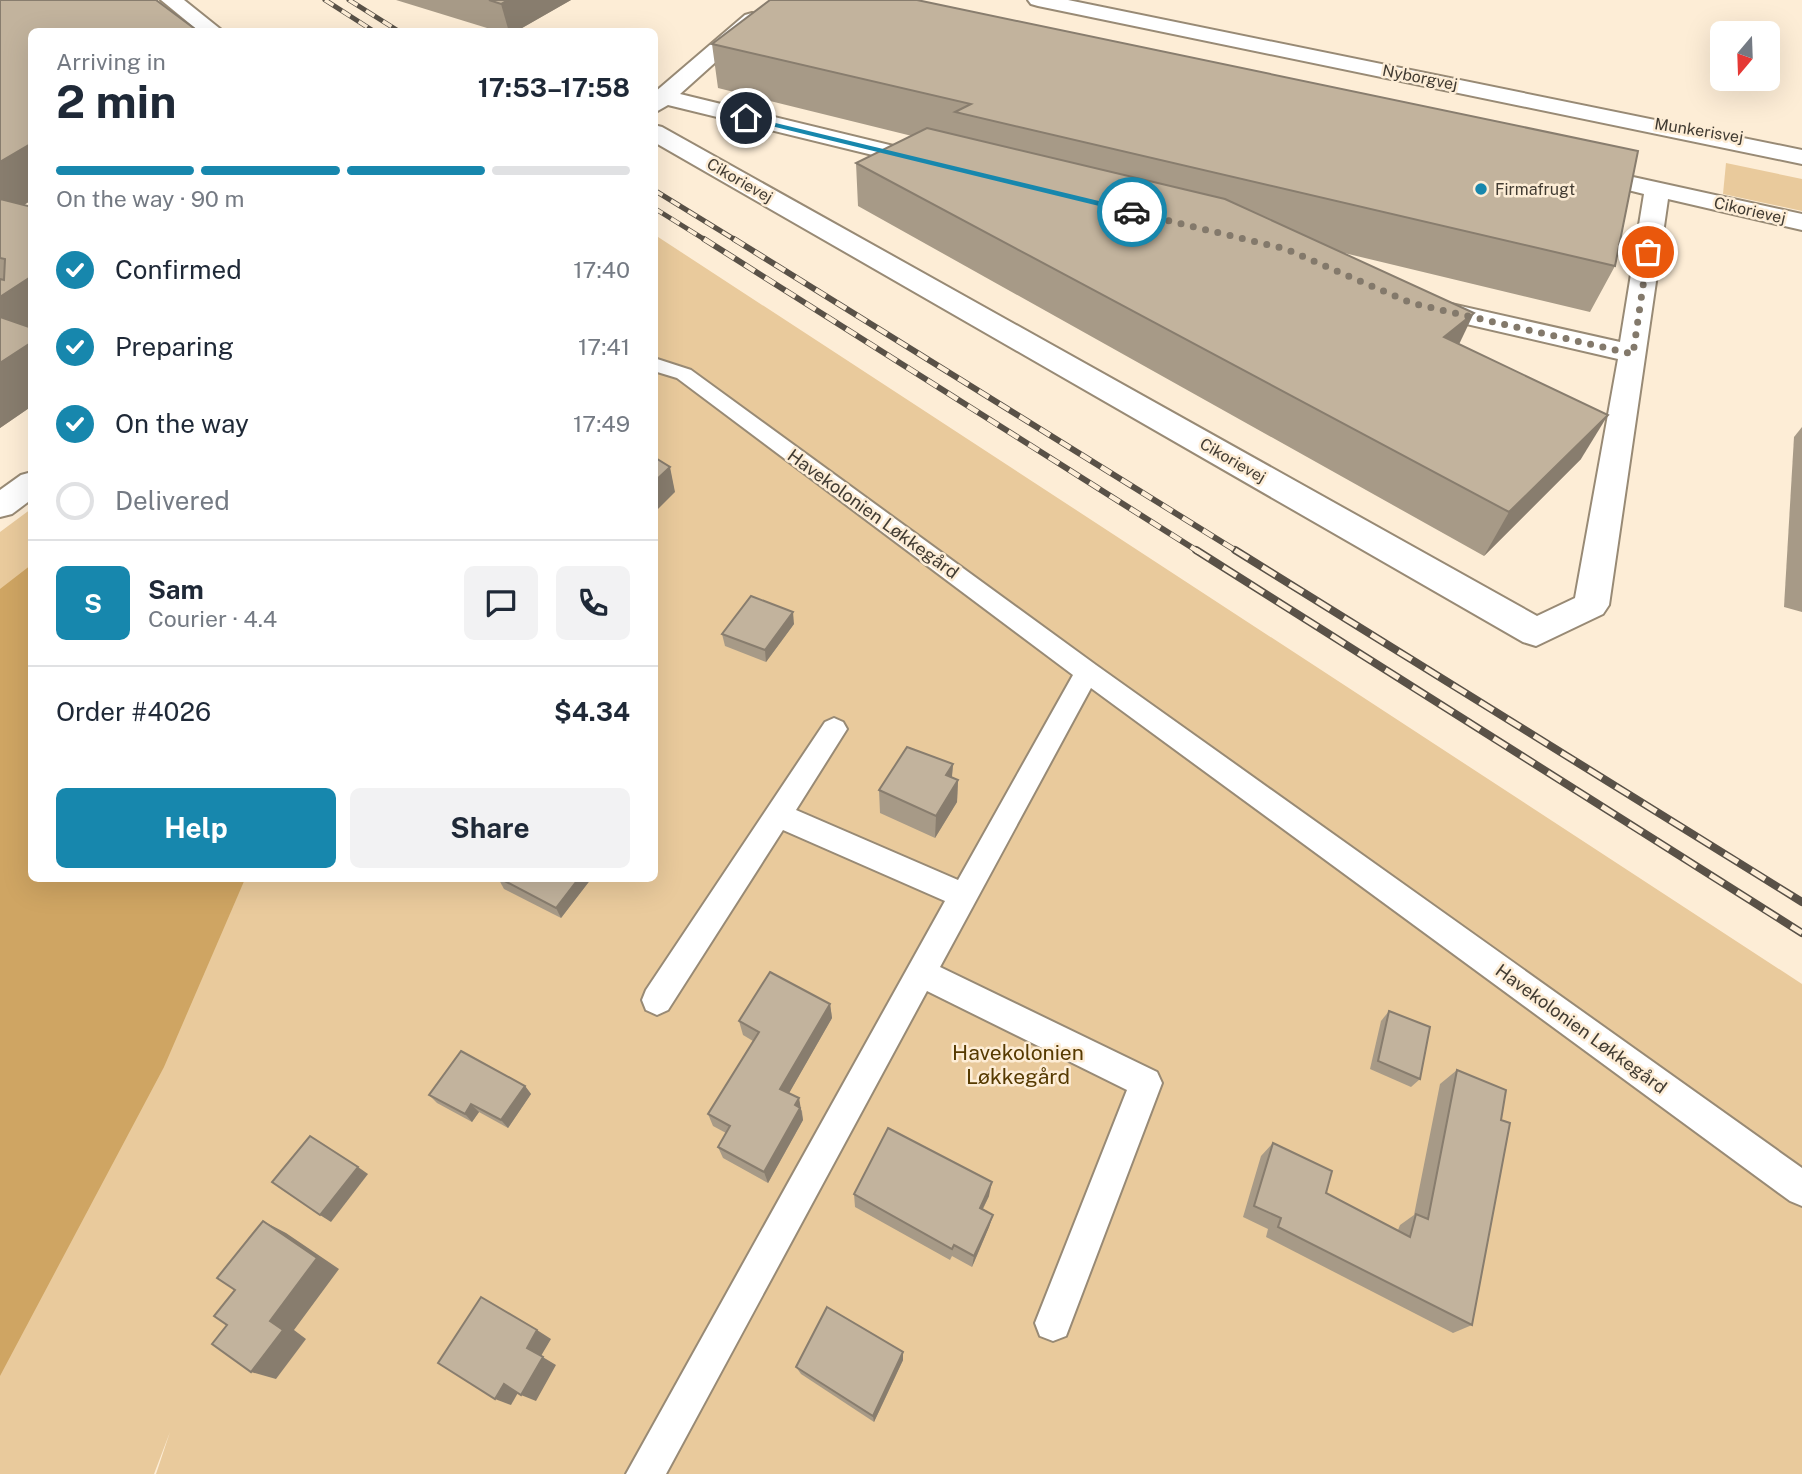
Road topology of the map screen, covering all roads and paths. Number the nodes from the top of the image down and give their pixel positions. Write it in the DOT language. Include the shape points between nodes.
graph roads {
  1 [pos="171,0"];
  2 [pos="1038,0"];
  3 [pos="774,5"];
  4 [pos="209,28"];
  5 [pos="659,102"];
  6 [pos="1597,113"];
  7 [pos="658,134"];
  8 [pos="1802,147"];
  9 [pos="1802,158"];
  10 [pos="948,167"];
  11 [pos="1616,180"];
  12 [pos="1657,189"];
  13 [pos="1802,222"];
  14 [pos="1398,297"];
  15 [pos="1633,354"];
  16 [pos="658,365"];
  17 [pos="28,486"];
  18 [pos="1,505"];
  19 [pos="1087,672"];
  20 [pos="834,729"];
  21 [pos="778,815"];
  22 [pos="964,896"];
  23 [pos="921,973"];
  24 [pos="657,1000"];
  25 [pos="1802,1189"];
  26 [pos="1053,1323"];
  27 [pos="645,1474"];
  1 -- 4 [label="street"];
  2 -- 6 [label="street, Nyborgvej"];
  3 -- 5 [label="street" via="764,8"];
  5 -- 10 [label="street"];
  6 -- 8 [label="street, Munkerisvej"];
  6 -- 9 [label="street, Nyborgvej"];
  7 -- 15 [label="street, Cikorievej" via="1536,632 1591,605"];
  11 -- 12 [label="street, Cikorievej"];
  12 -- 13 [label="street, Cikorievej"];
  12 -- 15 [label="street, Cikorievej"];
  14 -- 15 [label="street"];
  16 -- 19 [label="lane, Havekolonien Løkkegård" via="684,374"];
  17 -- 18 [label="street"];
  19 -- 22 [label="lane"];
  19 -- 25 [label="lane, Havekolonien Løkkegård"];
  20 -- 21 [label="lane"];
  21 -- 22 [label="lane"];
  21 -- 24 [label="lane"];
  22 -- 23 [label="lane"];
  23 -- 26 [label="lane" via="1146,1083"];
  23 -- 27 [label="lane"];
}
